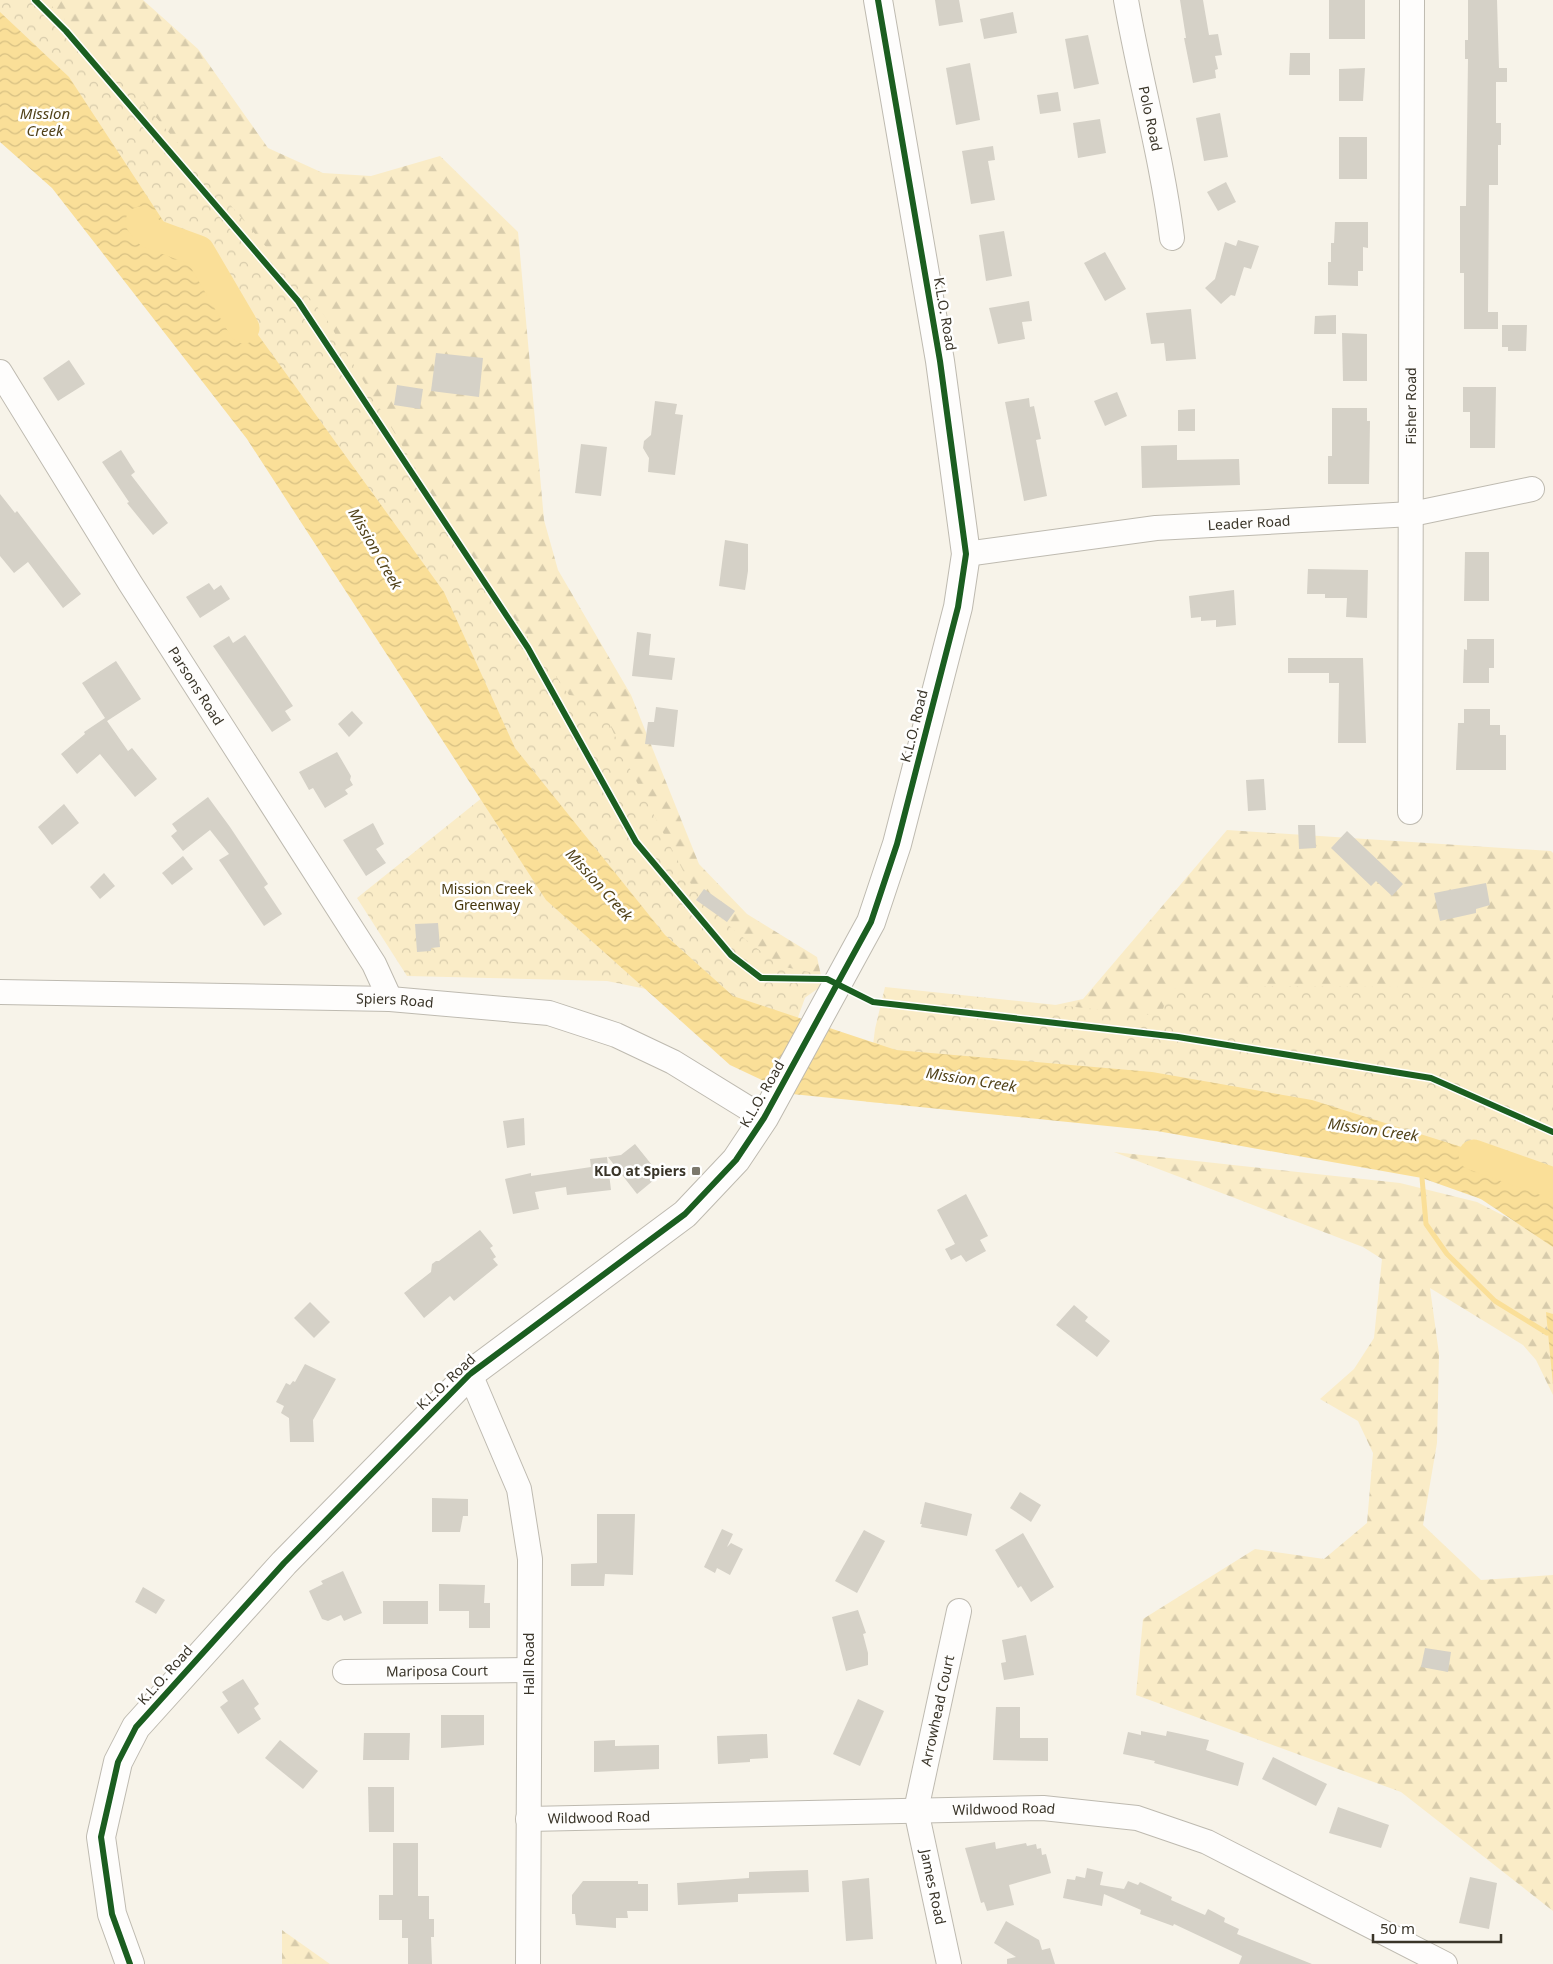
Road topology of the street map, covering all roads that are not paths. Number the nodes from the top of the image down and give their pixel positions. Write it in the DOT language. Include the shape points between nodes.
graph roads {
  1 [pos="878,0"];
  2 [pos="1126,0"];
  3 [pos="1412,0"];
  4 [pos="1172,238"];
  5 [pos="0,372"];
  6 [pos="1532,489"];
  7 [pos="1412,514"];
  8 [pos="966,554"];
  9 [pos="1410,812"];
  10 [pos="0,992"];
  11 [pos="390,999"];
  12 [pos="764,1118"];
  13 [pos="470,1374"];
  14 [pos="959,1610"];
  15 [pos="529,1670"];
  16 [pos="345,1672"];
  17 [pos="916,1810"];
  18 [pos="528,1819"];
  19 [pos="130,1964"];
  20 [pos="528,1964"];
  21 [pos="949,1964"];
  22 [pos="1445,1964"];
  1 -- 8 [label="main road, K.L.O. Road" via="940,361"];
  2 -- 4 [label="street, Polo Road" via="1166,189"];
  3 -- 7 [label="street, Fisher Road"];
  5 -- 11 [label="street, Parsons Road" via="130,584 374,964"];
  6 -- 7 [label="street, Leader Road"];
  7 -- 8 [label="street, Leader Road" via="1156,528"];
  7 -- 9 [label="street, Fisher Road"];
  8 -- 12 [label="main road, K.L.O. Road" via="958,607 897,844 871,922"];
  10 -- 11 [label="street, Spiers Road"];
  11 -- 12 [label="street, Spiers Road" via="549,1013 616,1035 664,1058"];
  12 -- 13 [label="main road, K.L.O. Road" via="736,1160 685,1214"];
  13 -- 15 [label="street, Hall Road" via="518,1489 530,1559"];
  13 -- 19 [label="main road, K.L.O. Road" via="284,1563 136,1727 118,1762 101,1837 112,1914"];
  14 -- 17 [label="street, Arrowhead Court"];
  15 -- 16 [label="street, Mariposa Court"];
  15 -- 18 [label="street, Hall Road"];
  17 -- 18 [label="street, Wildwood Road"];
  17 -- 21 [label="street, James Road"];
  17 -- 22 [label="street, Wildwood Road" via="1043,1808 1137,1818 1207,1842"];
  18 -- 20 [label="street, Hall Road"];
}
